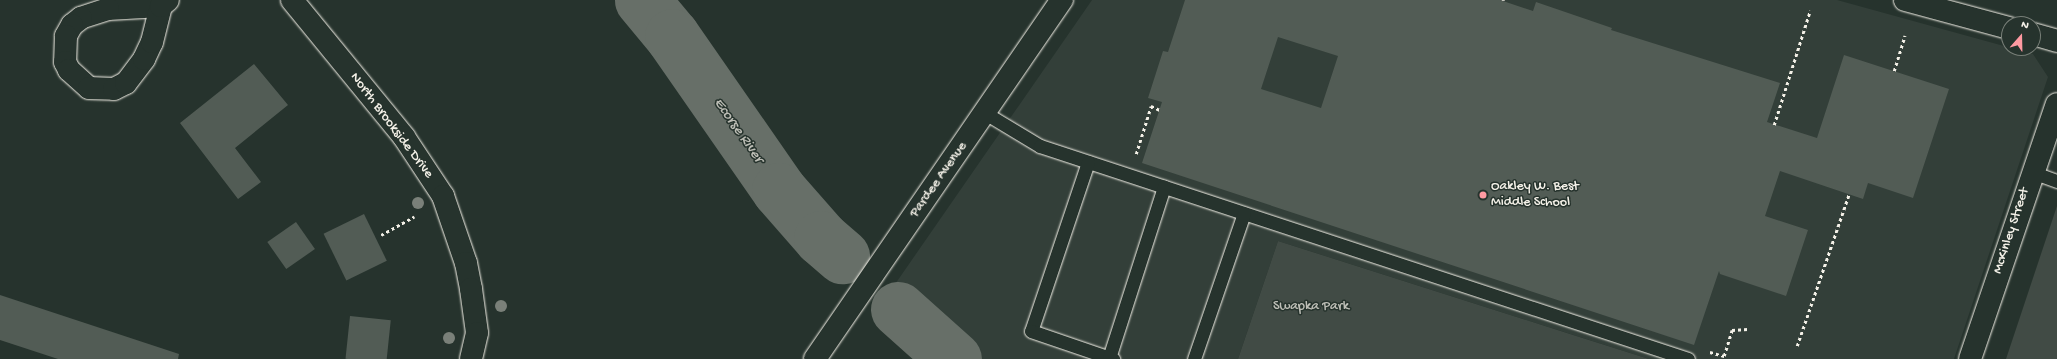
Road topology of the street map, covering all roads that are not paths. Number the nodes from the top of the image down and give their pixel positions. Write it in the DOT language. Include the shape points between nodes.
graph roads {
  1 [pos="292,0"];
  2 [pos="1062,0"];
  3 [pos="1905,0"];
  4 [pos="165,3"];
  5 [pos="2001,26"];
  6 [pos="2041,36"];
  7 [pos="2057,41"];
  8 [pos="2057,104"];
  9 [pos="985,112"];
  10 [pos="1088,162"];
  11 [pos="2032,172"];
  12 [pos="2057,181"];
  13 [pos="1164,187"];
  14 [pos="1244,213"];
  15 [pos="1111,358"];
  16 [pos="471,359"];
  17 [pos="815,359"];
  18 [pos="1194,359"];
  19 [pos="1688,359"];
  20 [pos="1970,359"];
  1 -- 16 [label="street, North Brookside Drive" via="404,137 443,196 466,263 471,289 477,332"];
  2 -- 9 [label="street, Pardee Avenue"];
  3 -- 5 [label="street"];
  4 -- 4 [label="street" via="108,9 81,18 72,25 66,36 65,62 69,70 89,88 114,89 126,83 137,72 152,42"];
  6 -- 7 [label="street"];
  8 -- 11 [label="street, McKinley Street"];
  9 -- 10 [label="lane" via="1040,146"];
  9 -- 17 [label="street, Pardee Avenue"];
  10 -- 13 [label="lane"];
  10 -- 15 [label="lane" via="1031,331"];
  11 -- 12 [label="lane"];
  11 -- 20 [label="street, McKinley Street"];
  13 -- 14 [label="lane"];
  13 -- 15 [label="lane"];
  14 -- 18 [label="lane"];
  14 -- 19 [label="lane"];
}
